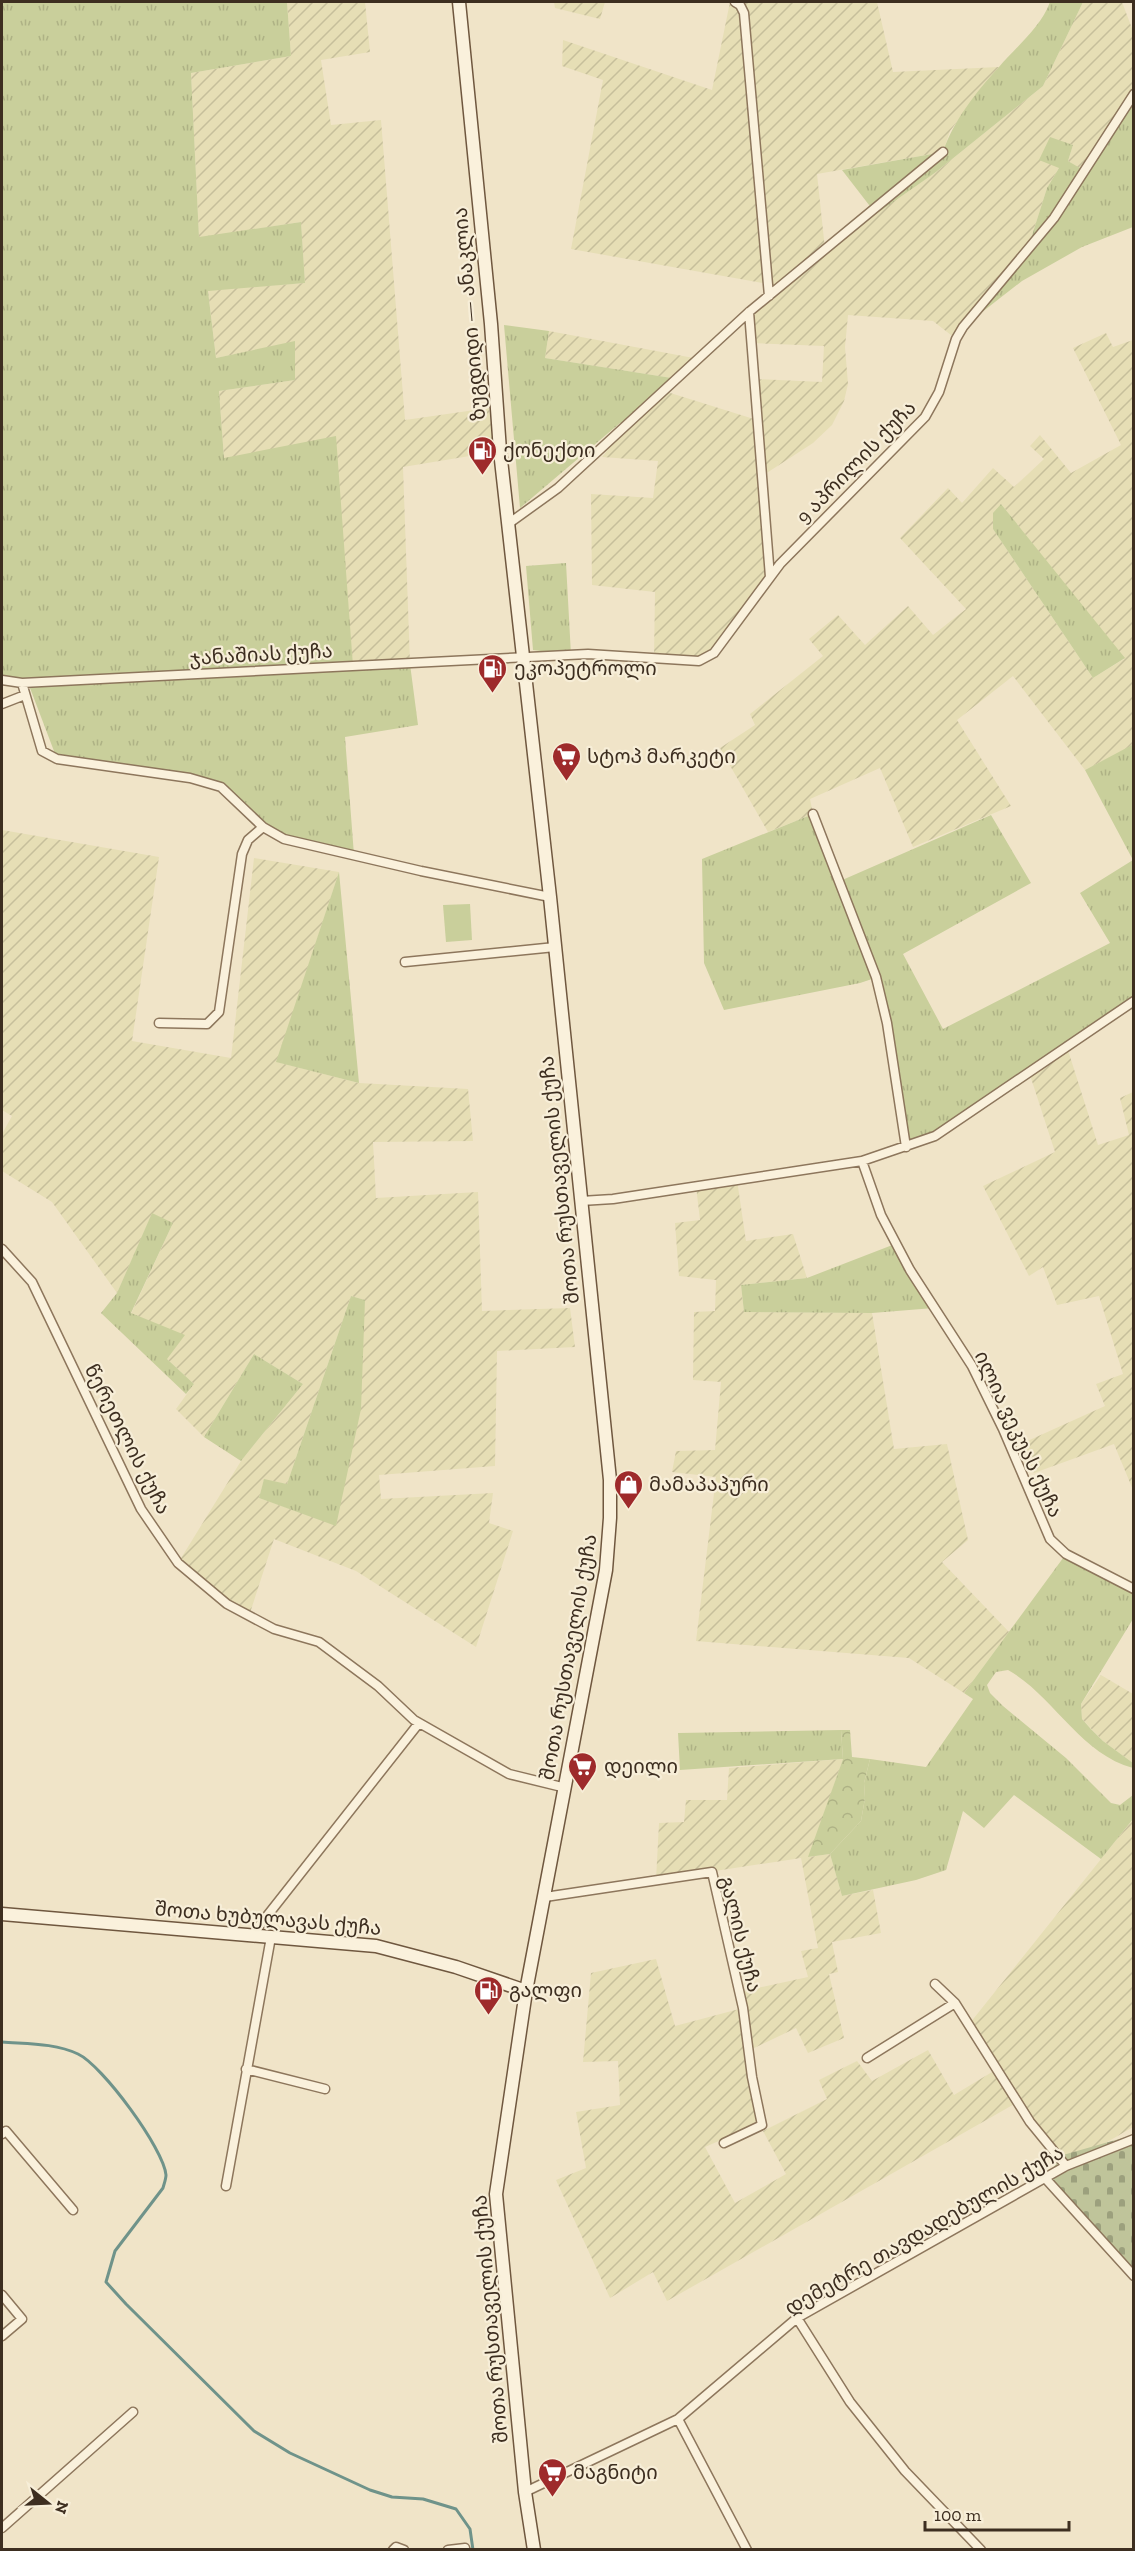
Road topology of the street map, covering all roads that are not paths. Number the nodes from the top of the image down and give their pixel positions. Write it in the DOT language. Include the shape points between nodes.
graph roads {
  1 [pos="459,2"];
  2 [pos="735,2"];
  3 [pos="1134,94"];
  4 [pos="943,152"];
  5 [pos="769,296"];
  6 [pos="749,312"];
  7 [pos="508,524"];
  8 [pos="770,577"];
  9 [pos="522,659"];
  10 [pos="2,680"];
  11 [pos="22,683"];
  12 [pos="25,695"];
  13 [pos="2,704"];
  14 [pos="813,814"];
  15 [pos="263,827"];
  16 [pos="550,897"];
  17 [pos="555,947"];
  18 [pos="405,962"];
  19 [pos="1134,1001"];
  20 [pos="159,1023"];
  21 [pos="906,1147"];
  22 [pos="862,1161"];
  23 [pos="582,1201"];
  24 [pos="2,1250"];
  25 [pos="1134,1589"];
  26 [pos="419,1723"];
  27 [pos="566,1788"];
  28 [pos="545,1897"];
  29 [pos="2,1914"];
  30 [pos="252,1935"];
  31 [pos="271,1937"];
  32 [pos="935,1984"];
  33 [pos="526,1991"];
  34 [pos="955,2003"];
  35 [pos="867,2058"];
  36 [pos="246,2069"];
  37 [pos="325,2089"];
  38 [pos="4,2132"];
  39 [pos="1134,2139"];
  40 [pos="724,2143"];
  41 [pos="1066,2166"];
  42 [pos="1044,2178"];
  43 [pos="226,2186"];
  44 [pos="74,2210"];
  45 [pos="1134,2276"];
  46 [pos="2,2295"];
  47 [pos="797,2318"];
  48 [pos="2,2336"];
  49 [pos="133,2412"];
  50 [pos="678,2419"];
  51 [pos="525,2492"];
  52 [pos="2,2528"];
  53 [pos="465,2547"];
  54 [pos="393,2550"];
  55 [pos="404,2550"];
  56 [pos="448,2550"];
  57 [pos="534,2550"];
  58 [pos="747,2550"];
  59 [pos="981,2550"];
  1 -- 7 [label="main road, ზუგდიდი — ანაკლია"];
  2 -- 5 [label="street" via="744,13"];
  3 -- 8 [label="street, 9 აპრილის ქუჩა" via="1054,218 963,327 939,392 925,417"];
  4 -- 5 [label="street"];
  5 -- 6 [label="street"];
  6 -- 7 [label="street" via="558,488"];
  6 -- 8 [label="street"];
  7 -- 9 [label="main road, ზუგდიდი — ანაკლია"];
  8 -- 9 [label="street, 9 აპრილის ქუჩა" via="714,653 699,661 588,654"];
  9 -- 11 [label="street, ჯანაშიას ქუჩა"];
  9 -- 16 [label="main road, შოთა რუსთაველის ქუჩა"];
  10 -- 11 [label="street, ჯანაშიას ქუჩა"];
  11 -- 12 [label="street"];
  12 -- 13 [label="street"];
  12 -- 15 [label="street" via="42,751 57,759 213,784"];
  14 -- 21 [label="street" via="876,977"];
  15 -- 16 [label="street" via="284,838"];
  15 -- 20 [label="street" via="248,840 242,854 219,1012 207,1024"];
  16 -- 17 [label="main road, შოთა რუსთაველის ქუჩა"];
  17 -- 18 [label="street"];
  17 -- 23 [label="main road, შოთა რუსთაველის ქუჩა"];
  19 -- 21 [label="street" via="935,1136"];
  21 -- 22 [label="street"];
  22 -- 23 [label="street"];
  22 -- 25 [label="street, ილია ვეკუას ქუჩა" via="880,1215 909,1270 972,1366 1050,1539 1066,1554"];
  23 -- 27 [label="main road, შოთა რუსთაველის ქუჩა" via="610,1466 610,1518 606,1570"];
  24 -- 26 [label="street, წერეთლის ქუჩა" via="32,1282 141,1509 178,1563 227,1604 274,1629 319,1642"];
  26 -- 27 [label="street, წერეთლის ქუჩა" via="509,1774"];
  26 -- 30 [label="street"];
  27 -- 28 [label="main road, შოთა რუსთაველის ქუჩა"];
  28 -- 33 [label="main road, შოთა რუსთაველის ქუჩა"];
  28 -- 40 [label="street, გალის ქუჩა" via="712,1872 743,2008 762,2125"];
  29 -- 30 [label="main road, შოთა ხუბულავას ქუჩა"];
  30 -- 31 [label="main road, შოთა ხუბულავას ქუჩა"];
  31 -- 33 [label="main road, შოთა ხუბულავას ქუჩა" via="376,1946"];
  31 -- 36 [label="street"];
  32 -- 34 [label="street"];
  33 -- 51 [label="main road, შოთა რუსთაველის ქუჩა" via="496,2194"];
  34 -- 35 [label="street"];
  34 -- 41 [label="street" via="1030,2122"];
  36 -- 37 [label="street"];
  36 -- 43 [label="street"];
  38 -- 44 [label="street"];
  39 -- 41 [label="street, დემეტრე თავდადებულის ქუჩა"];
  41 -- 42 [label="street, დემეტრე თავდადებულის ქუჩა"];
  42 -- 45 [label="street"];
  42 -- 47 [label="street, დემეტრე თავდადებულის ქუჩა"];
  46 -- 48 [label="street" via="22,2319"];
  47 -- 50 [label="street, დემეტრე თავდადებულის ქუჩა"];
  47 -- 59 [label="street" via="857,2411 905,2471"];
  49 -- 52 [label="street"];
  50 -- 51 [label="street, დემეტრე თავდადებულის ქუჩა"];
  50 -- 58 [label="street"];
  51 -- 57 [label="main road, შოთა რუსთაველის ქუჩა"];
  53 -- 56 [label="street"];
  54 -- 55 [label="street"];
}
